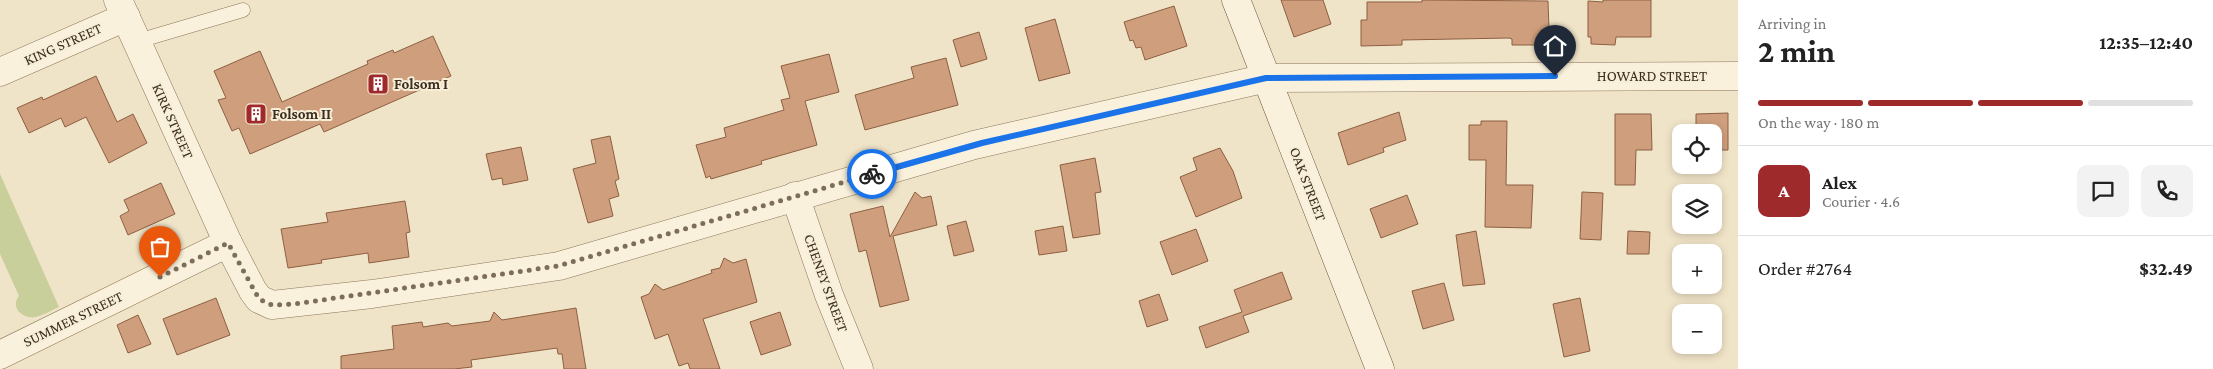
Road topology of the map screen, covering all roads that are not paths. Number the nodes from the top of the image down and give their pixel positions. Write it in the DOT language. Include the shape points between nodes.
graph roads {
  1 [pos="1236,0"];
  2 [pos="122,8"];
  3 [pos="243,10"];
  4 [pos="138,41"];
  5 [pos="0,72"];
  6 [pos="1738,76"];
  7 [pos="1266,78"];
  8 [pos="795,196"];
  9 [pos="228,243"];
  10 [pos="2,349"];
  11 [pos="859,369"];
  12 [pos="1380,369"];
  1 -- 7 [label="street, OAK STREET"];
  2 -- 4 [label="street, KIRK STREET"];
  2 -- 5 [label="street, KING STREET"];
  3 -- 4 [label="lane"];
  4 -- 9 [label="street, KIRK STREET"];
  6 -- 7 [label="street, HOWARD STREET"];
  7 -- 8 [label="street, HOWARD STREET" via="982,143"];
  7 -- 12 [label="street, OAK STREET"];
  8 -- 9 [label="street, KIRK STREET" via="558,266 280,305 259,299"];
  8 -- 11 [label="street, CHENEY STREET"];
  9 -- 10 [label="street, SUMMER STREET"];
}
